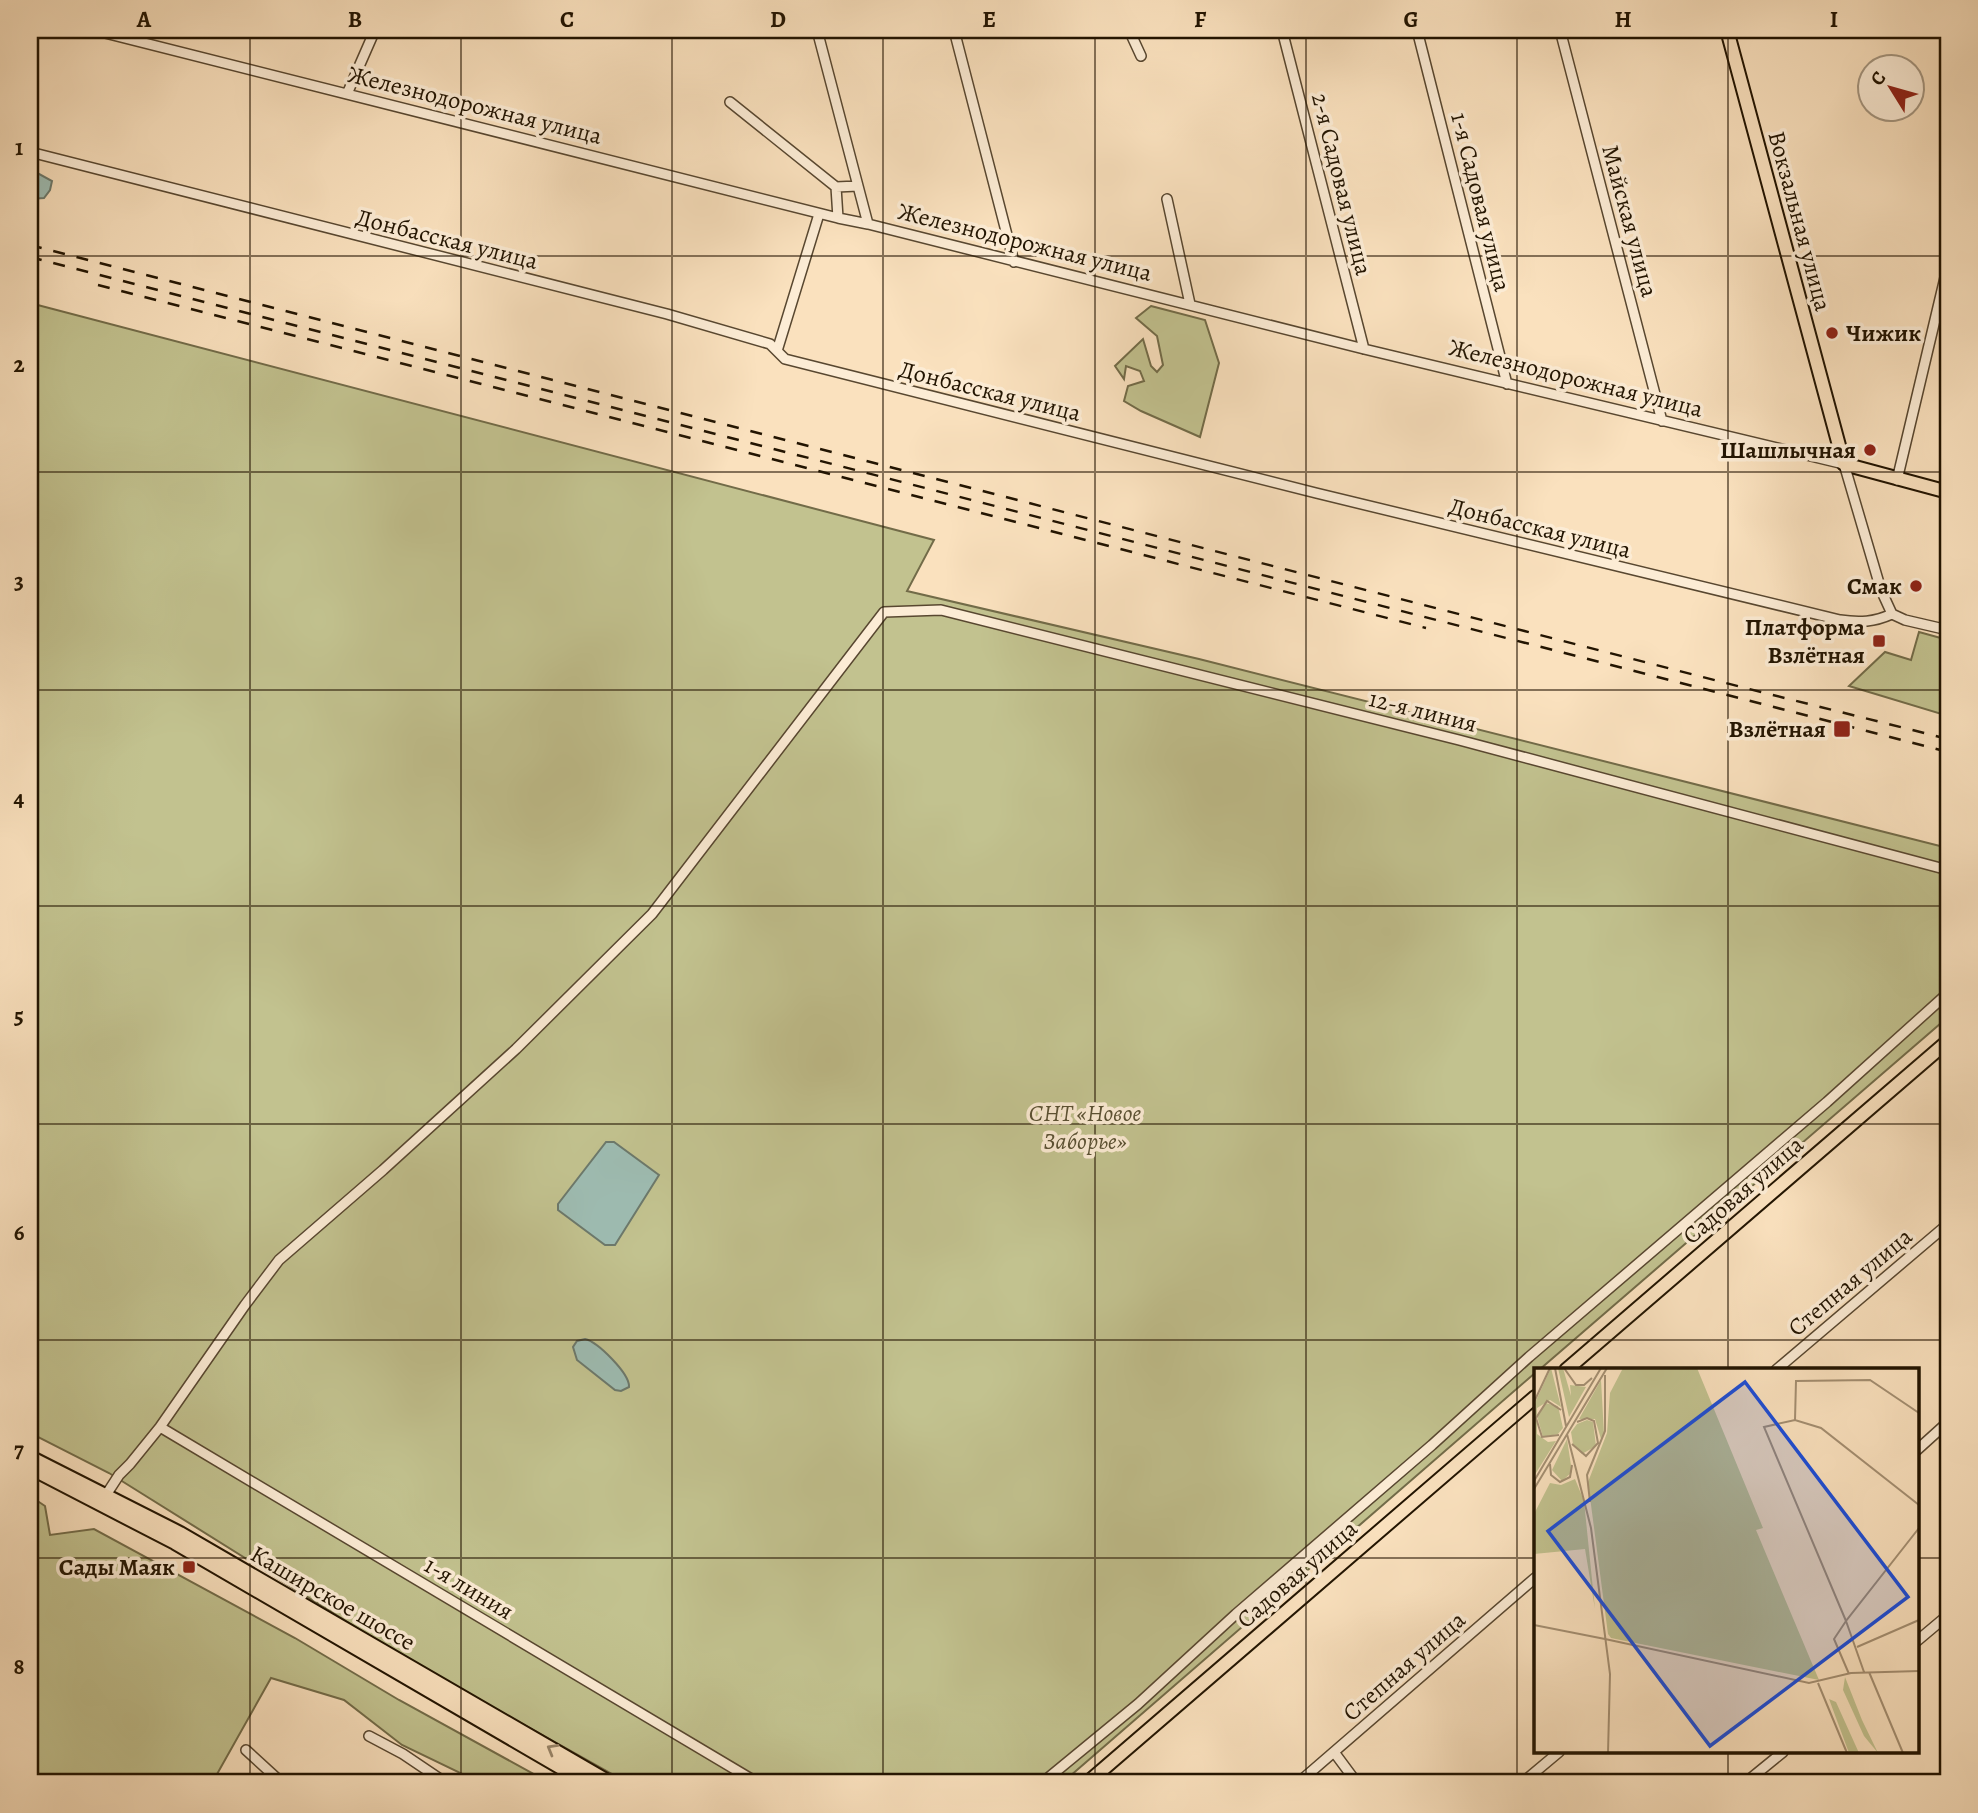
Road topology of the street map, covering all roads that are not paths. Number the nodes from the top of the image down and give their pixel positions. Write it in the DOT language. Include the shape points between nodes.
graph roads {
  1 [pos="93,30"];
  2 [pos="374,30"];
  3 [pos="817,30"];
  4 [pos="954,30"];
  5 [pos="1129,30"];
  6 [pos="1282,30"];
  7 [pos="1418,30"];
  8 [pos="1560,30"];
  9 [pos="1727,30"];
  10 [pos="128,34"];
  11 [pos="1141,56"];
  12 [pos="347,94"];
  13 [pos="730,102"];
  14 [pos="30,152"];
  15 [pos="858,186"];
  16 [pos="836,187"];
  17 [pos="1167,199"];
  18 [pos="819,214"];
  19 [pos="838,218"];
  20 [pos="868,224"];
  21 [pos="1014,262"];
  22 [pos="1948,265"];
  23 [pos="1190,304"];
  24 [pos="1364,348"];
  25 [pos="777,351"];
  26 [pos="1507,383"];
  27 [pos="1662,421"];
  28 [pos="1844,464"];
  29 [pos="1897,480"];
  30 [pos="1948,492"];
  31 [pos="1892,614"];
  32 [pos="1948,630"];
  33 [pos="1948,870"];
  34 [pos="1948,993"];
  35 [pos="1948,1041"];
  36 [pos="1948,1224"];
  37 [pos="1568,1368"];
  38 [pos="1778,1368"];
  39 [pos="1534,1398"];
  40 [pos="1948,1422"];
  41 [pos="160,1427"];
  42 [pos="30,1449"];
  43 [pos="1918,1449"];
  44 [pos="30,1457"];
  45 [pos="30,1468"];
  46 [pos="106,1494"];
  47 [pos="1534,1579"];
  48 [pos="1948,1615"];
  49 [pos="1918,1640"];
  50 [pos="369,1736"];
  51 [pos="246,1750"];
  52 [pos="1334,1752"];
  53 [pos="1557,1754"];
  54 [pos="1781,1754"];
  55 [pos="282,1783"];
  56 [pos="446,1783"];
  57 [pos="587,1783"];
  58 [pos="611,1783"];
  59 [pos="758,1783"];
  60 [pos="1042,1783"];
  61 [pos="1087,1783"];
  62 [pos="1298,1783"];
  63 [pos="1357,1783"];
  64 [pos="1522,1783"];
  65 [pos="1745,1783"];
  1 -- 10 [label="street, Железнодорожная улица"];
  2 -- 12 [label="street"];
  3 -- 15 [label="street"];
  4 -- 21 [label="street"];
  5 -- 11 [label="street"];
  6 -- 24 [label="street, 2-я Садовая улица"];
  7 -- 26 [label="street, 1-я Садовая улица"];
  8 -- 27 [label="street, Майская улица"];
  9 -- 28 [label="main road, Вокзальная улица"];
  10 -- 12 [label="street, Железнодорожная улица"];
  12 -- 18 [label="street, Железнодорожная улица"];
  13 -- 16 [label="street"];
  14 -- 25 [label="street, Донбасская улица" via="667,314 770,344"];
  15 -- 16 [label="street"];
  15 -- 20 [label="street"];
  16 -- 19 [label="street"];
  17 -- 23 [label="street"];
  18 -- 19 [label="street, Железнодорожная улица"];
  18 -- 25 [label="street"];
  19 -- 20 [label="street, Железнодорожная улица"];
  20 -- 21 [label="street, Железнодорожная улица"];
  21 -- 23 [label="street, Железнодорожная улица"];
  22 -- 29 [label="street"];
  23 -- 24 [label="street, Железнодорожная улица"];
  24 -- 26 [label="street, Железнодорожная улица"];
  25 -- 31 [label="street, Донбасская улица" via="785,359 1765,602 1855,622 1877,621"];
  26 -- 27 [label="street, Железнодорожная улица"];
  27 -- 28 [label="street, Железнодорожная улица"];
  28 -- 29 [label="main road, Железнодорожная улица"];
  28 -- 31 [label="street"];
  29 -- 30 [label="main road, Железнодорожная улица"];
  31 -- 32 [label="street"];
  33 -- 41 [label="street, 12-я линия" via="1459,740 941,610 884,612 652,914 516,1049 279,1260"];
  34 -- 60 [label="street" via="1138,1704"];
  35 -- 37 [label="main road, Садовая улица"];
  36 -- 38 [label="street, Степная улица"];
  39 -- 61 [label="main road, Садовая улица"];
  40 -- 43 [label="street"];
  41 -- 46 [label="street"];
  41 -- 59 [label="street, 1-я линия"];
  42 -- 46 [label="main road"];
  44 -- 46 [label="main road, Каширское шоссе"];
  45 -- 57 [label="main road, Каширское шоссе" via="175,1542"];
  58 -- 46 [label="main road, Каширское шоссе, one-way"];
  47 -- 52 [label="street, Степная улица"];
  48 -- 49 [label="street"];
  50 -- 56 [label="street"];
  51 -- 55 [label="street"];
  52 -- 62 [label="street, Степная улица"];
  52 -- 63 [label="street"];
  53 -- 64 [label="street"];
  54 -- 65 [label="street"];
}
